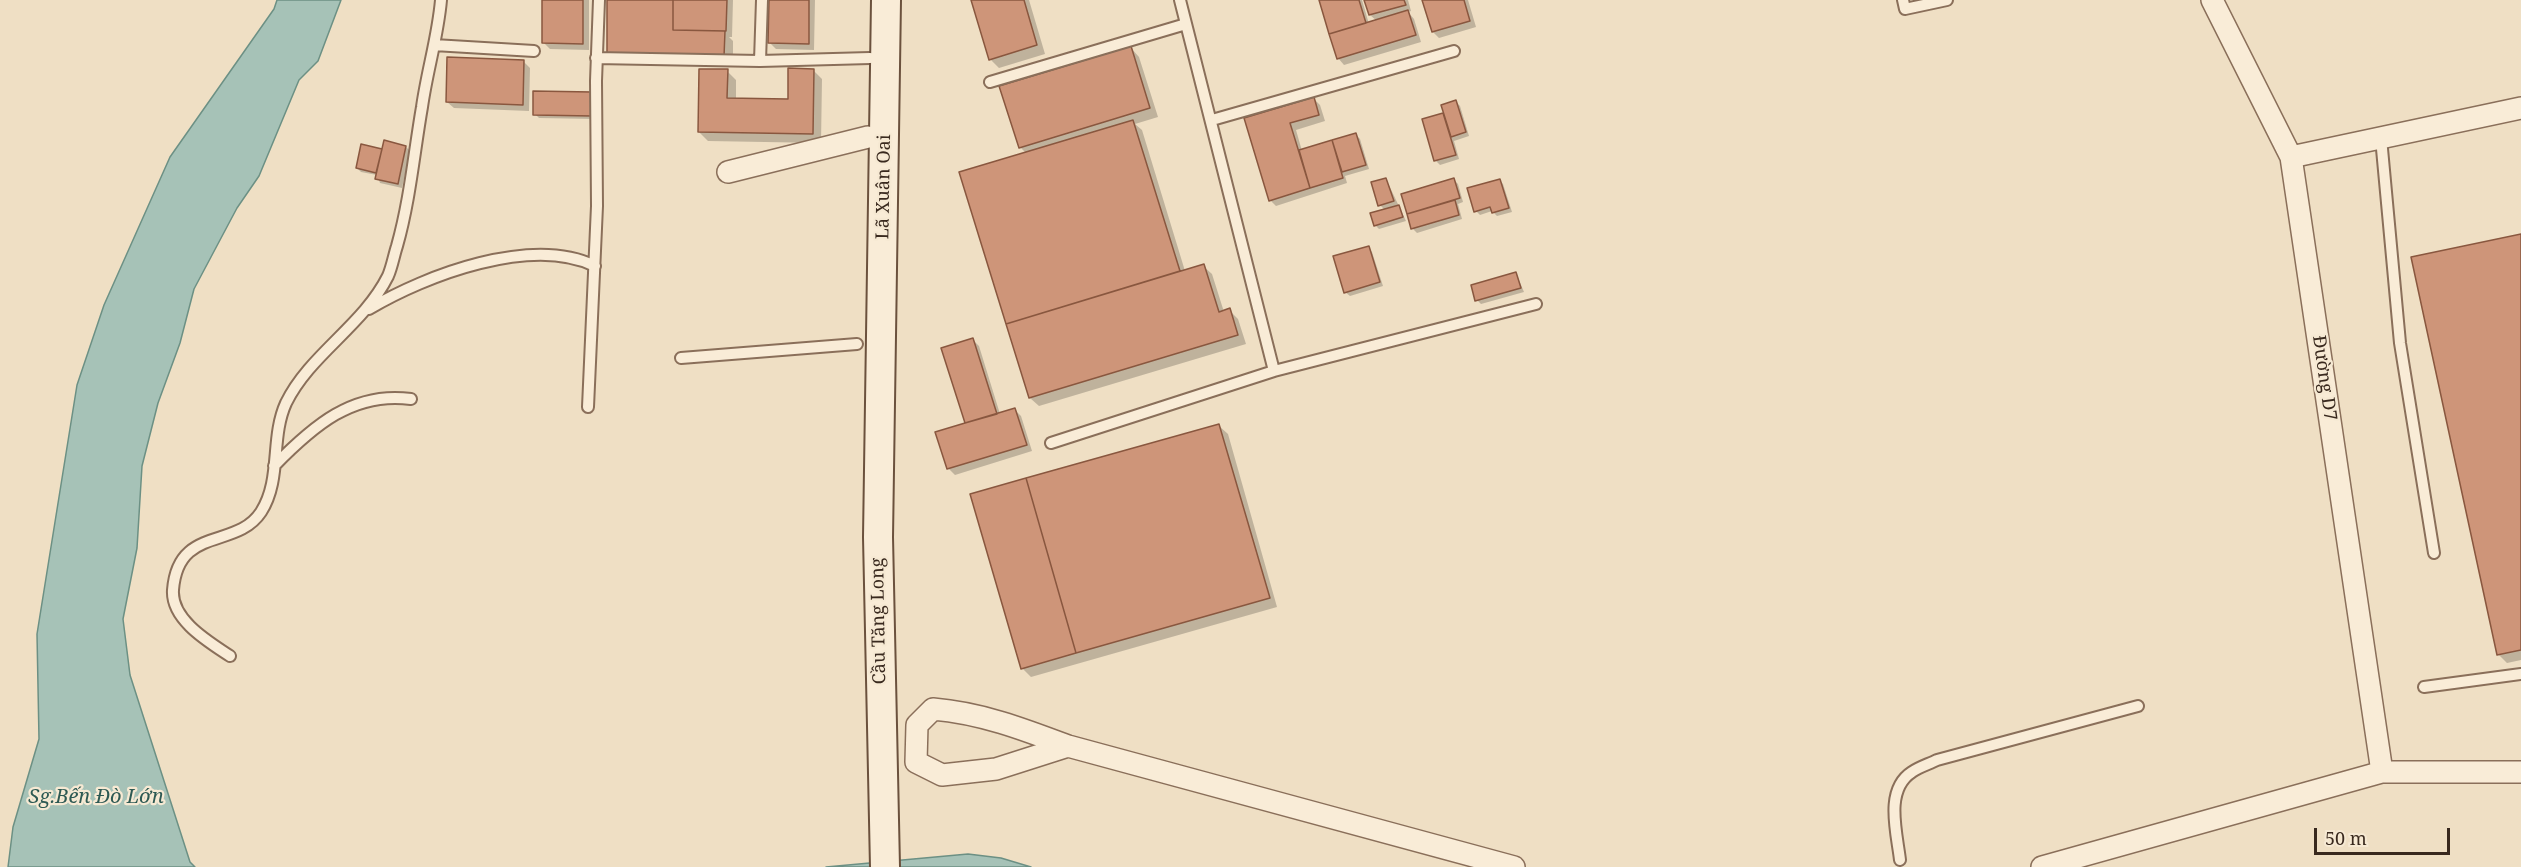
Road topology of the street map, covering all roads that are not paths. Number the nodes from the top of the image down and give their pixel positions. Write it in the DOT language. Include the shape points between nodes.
graph roads {
  1 [pos="441,0"];
  2 [pos="599,0"];
  3 [pos="762,0"];
  4 [pos="886,0"];
  5 [pos="1180,0"];
  6 [pos="1903,0"];
  7 [pos="1947,0"];
  8 [pos="2212,0"];
  9 [pos="1186,24"];
  10 [pos="434,45"];
  11 [pos="534,51"];
  12 [pos="1454,51"];
  13 [pos="596,58"];
  14 [pos="870,58"];
  15 [pos="760,61"];
  16 [pos="990,82"];
  17 [pos="2521,108"];
  18 [pos="1212,120"];
  19 [pos="868,137"];
  20 [pos="2381,138"];
  21 [pos="2291,157"];
  22 [pos="728,172"];
  23 [pos="595,267"];
  24 [pos="1536,304"];
  25 [pos="366,311"];
  26 [pos="857,344"];
  27 [pos="681,358"];
  28 [pos="1274,371"];
  29 [pos="882,374"];
  30 [pos="411,399"];
  31 [pos="588,407"];
  32 [pos="1051,443"];
  33 [pos="274,466"];
  34 [pos="2434,553"];
  35 [pos="230,656"];
  36 [pos="2521,674"];
  37 [pos="2424,687"];
  38 [pos="2138,706"];
  39 [pos="1068,746"];
  40 [pos="2382,772"];
  41 [pos="2521,772"];
  42 [pos="1900,860"];
  43 [pos="885,867"];
  44 [pos="1514,867"];
  45 [pos="2042,867"];
  1 -- 10 [label="lane"];
  2 -- 13 [label="lane"];
  3 -- 15 [label="lane"];
  4 -- 29 [label="main road, Lã Xuân Oai"];
  5 -- 9 [label="lane"];
  6 -- 7 [label="lane" via="1905,9"];
  8 -- 21 [label="street, Đường D7"];
  9 -- 16 [label="lane"];
  9 -- 18 [label="lane"];
  10 -- 11 [label="lane"];
  10 -- 25 [label="lane" via="401,233 389,275"];
  12 -- 18 [label="lane"];
  13 -- 15 [label="lane"];
  13 -- 23 [label="lane"];
  14 -- 15 [label="lane"];
  17 -- 20 [label="street"];
  18 -- 28 [label="lane"];
  19 -- 22 [label="street"];
  20 -- 21 [label="street"];
  20 -- 34 [label="lane" via="2400,344"];
  21 -- 40 [label="street, Đường D7"];
  23 -- 25 [label="lane" via="577,258 558,255 500,260 461,269 396,293"];
  23 -- 31 [label="lane"];
  24 -- 28 [label="lane"];
  25 -- 33 [label="lane" via="296,384 278,426"];
  26 -- 27 [label="lane"];
  28 -- 32 [label="lane"];
  29 -- 43 [label="main road, Cầu Tăng Long" via="879,619"];
  30 -- 33 [label="lane" via="389,396 349,407 310,433"];
  33 -- 35 [label="lane" via="271,493 251,524 238,532 199,543 187,555 173,591 176,606 186,622"];
  36 -- 37 [label="lane"];
  38 -- 42 [label="lane" via="1937,760 1911,772 1894,799"];
  39 -- 39 [label="street" via="1007,722 933,708 917,725 916,762 942,775 996,769"];
  39 -- 44 [label="street"];
  40 -- 41 [label="street"];
  40 -- 45 [label="street"];
}
